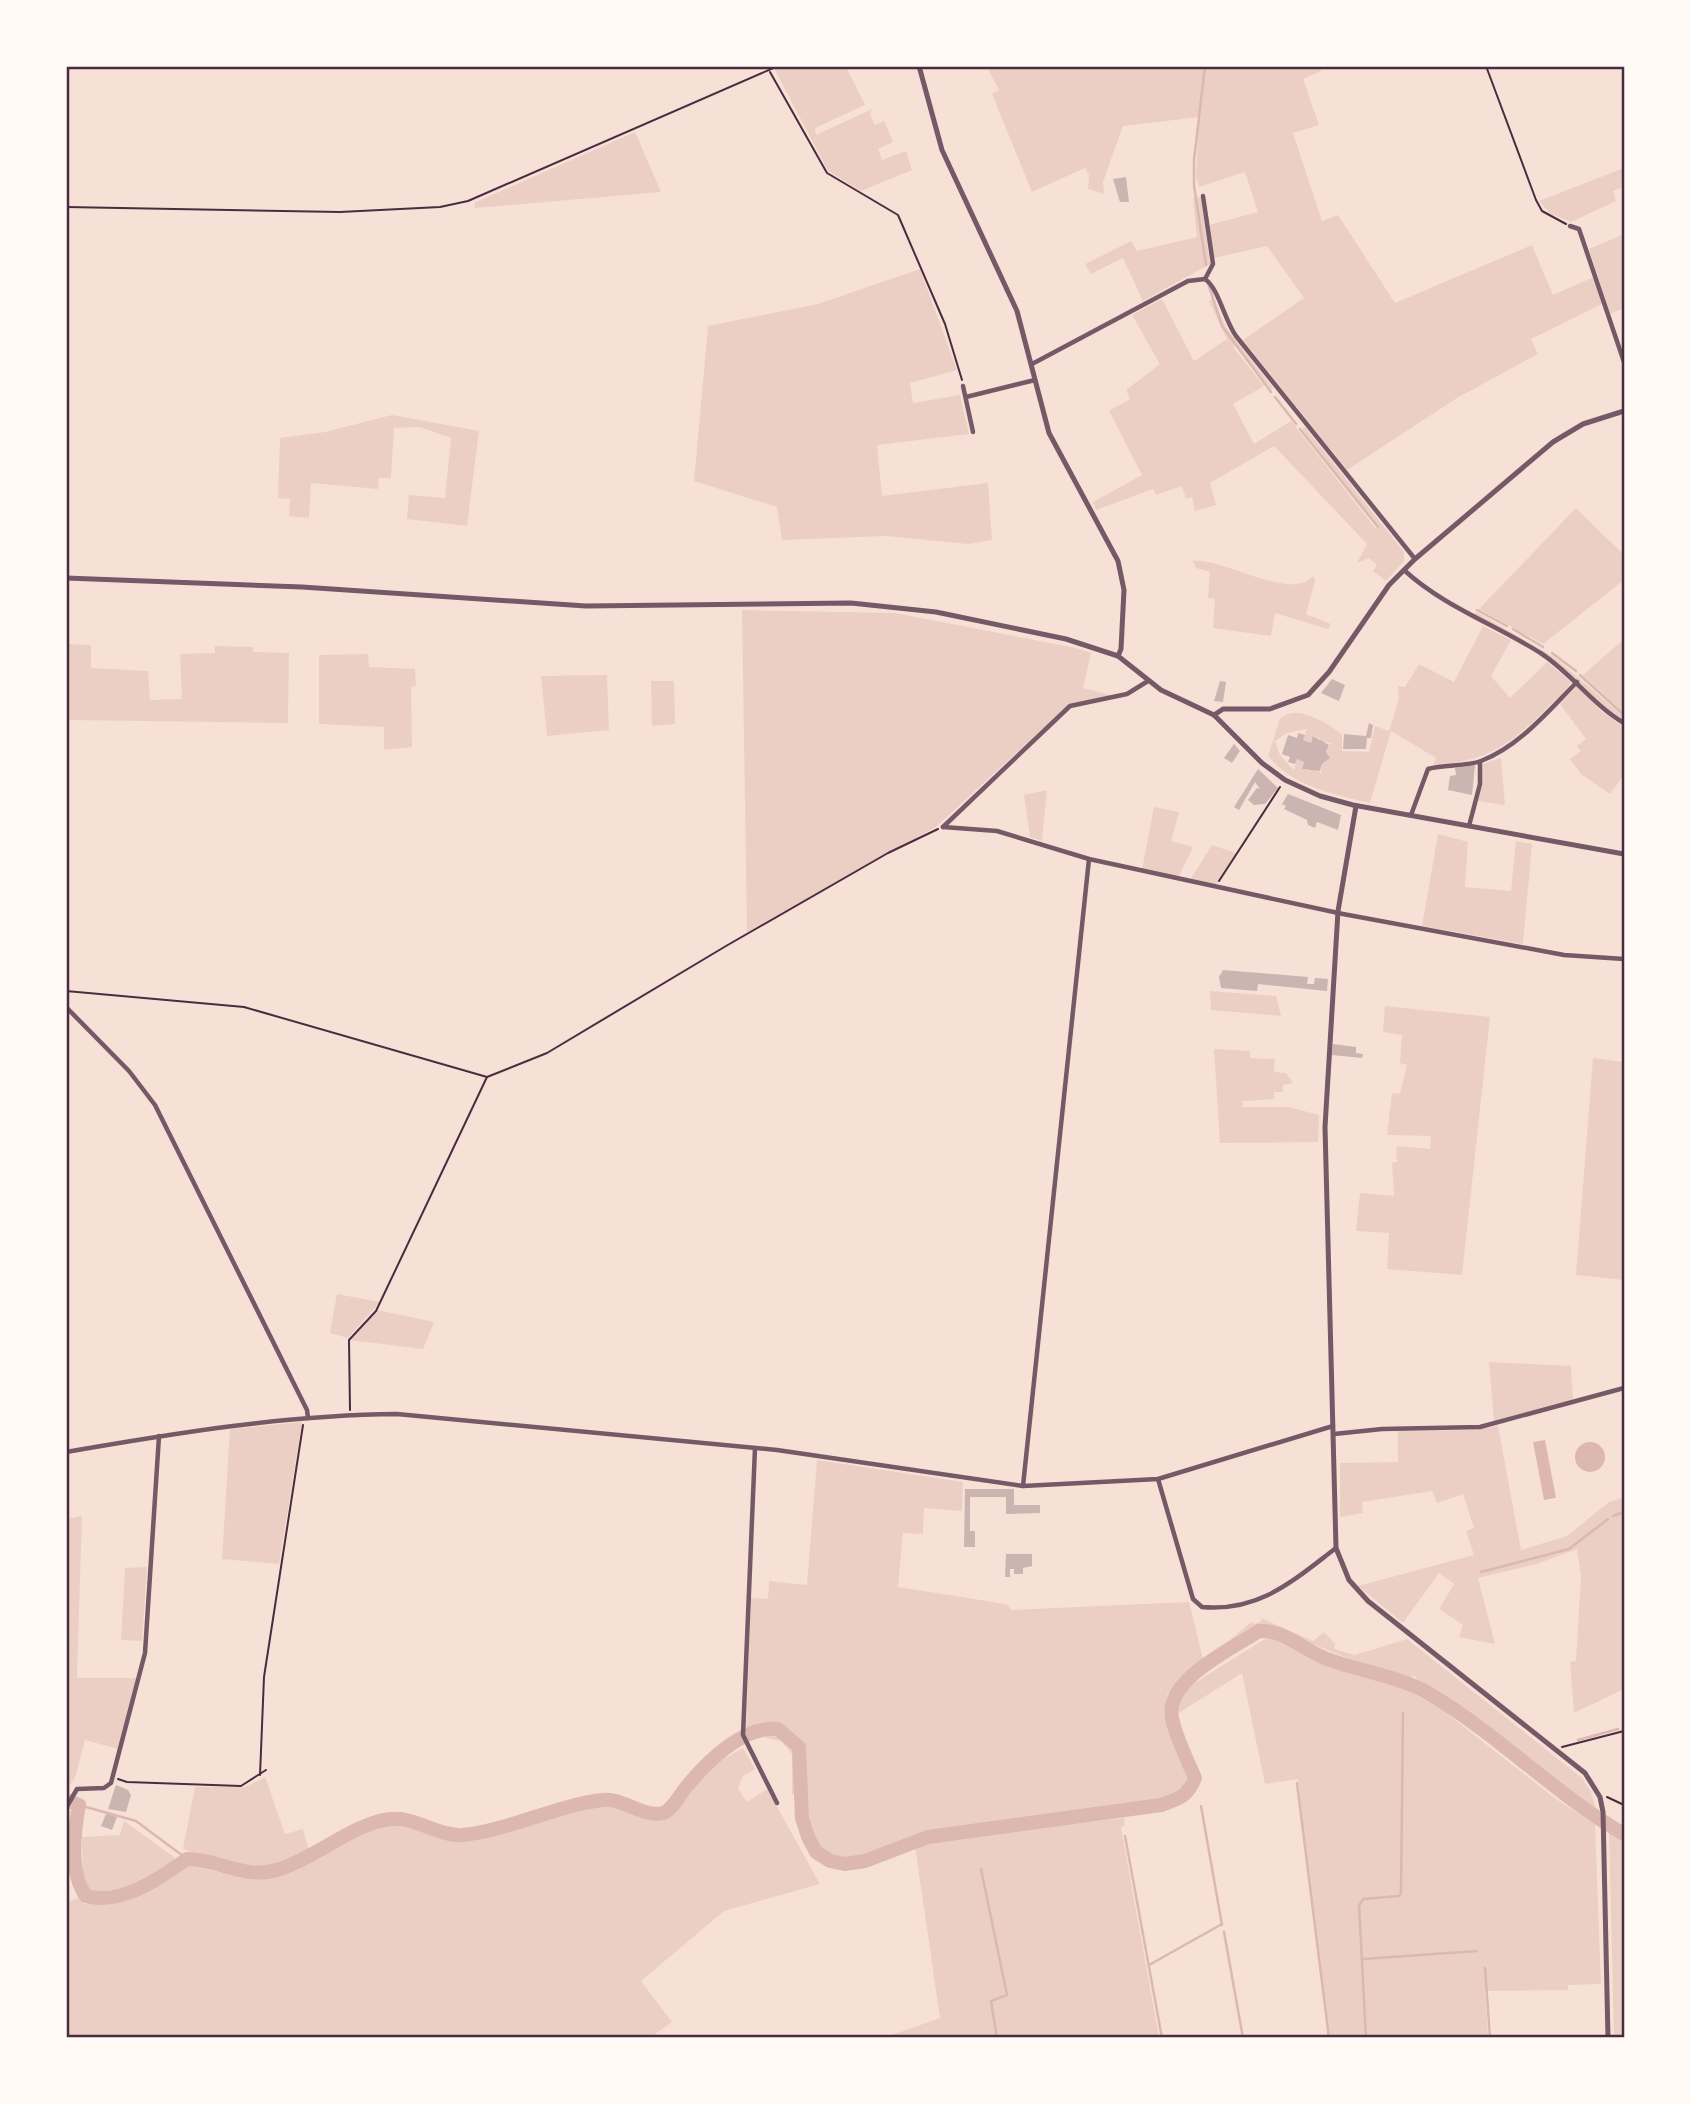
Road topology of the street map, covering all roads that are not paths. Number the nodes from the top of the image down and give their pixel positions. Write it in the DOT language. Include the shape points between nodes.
graph roads {
  1 [pos="919,66"];
  2 [pos="1203,196"];
  3 [pos="1570,226"];
  4 [pos="1205,279"];
  5 [pos="1625,362"];
  6 [pos="1032,364"];
  7 [pos="1035,380"];
  8 [pos="963,386"];
  9 [pos="966,397"];
  10 [pos="1625,411"];
  11 [pos="973,432"];
  12 [pos="1415,559"];
  13 [pos="1404,570"];
  14 [pos="66,578"];
  15 [pos="1118,656"];
  16 [pos="1148,681"];
  17 [pos="1577,682"];
  18 [pos="1214,715"];
  19 [pos="1625,723"];
  20 [pos="1480,762"];
  21 [pos="1356,806"];
  22 [pos="1411,815"];
  23 [pos="1469,826"];
  24 [pos="1625,854"];
  25 [pos="1089,859"];
  26 [pos="1338,911"];
  27 [pos="1625,959"];
  28 [pos="66,1007"];
  29 [pos="1625,1388"];
  30 [pos="308,1418"];
  31 [pos="1334,1426"];
  32 [pos="1334,1434"];
  33 [pos="159,1436"];
  34 [pos="755,1448"];
  35 [pos="66,1452"];
  36 [pos="1158,1479"];
  37 [pos="1023,1486"];
  38 [pos="1336,1549"];
  39 [pos="777,1803"];
  40 [pos="66,1808"];
  41 [pos="1608,2038"];
  1 -- 6 [label="street" via="942,150 1017,311"];
  2 -- 4 [label="street" via="1213,264"];
  3 -- 5 [label="street" via="1579,229"];
  4 -- 6 [label="street" via="1188,281"];
  4 -- 12 [label="street" via="1214,288 1236,336"];
  6 -- 7 [label="street"];
  7 -- 9 [label="street"];
  7 -- 15 [label="street" via="1049,433 1122,575"];
  8 -- 9 [label="street"];
  9 -- 11 [label="street"];
  10 -- 12 [label="street" via="1583,424 1553,442"];
  12 -- 13 [label="street"];
  13 -- 17 [label="street" via="1446,601 1540,653"];
  13 -- 18 [label="street" via="1308,695 1283,705 1250,711 1223,709"];
  14 -- 15 [label="street" via="302,587 586,606 882,604 1053,636"];
  15 -- 16 [label="street"];
  16 -- 18 [label="street"];
  16 -- 25 [label="street" via="1127,694 1070,706 943,827 1006,833"];
  17 -- 19 [label="street" via="1609,714"];
  17 -- 20 [label="street" via="1517,740"];
  18 -- 21 [label="street" via="1285,780"];
  20 -- 22 [label="street" via="1428,769"];
  20 -- 23 [label="street" via="1480,784"];
  21 -- 22 [label="street"];
  21 -- 26 [label="street"];
  22 -- 23 [label="street"];
  23 -- 24 [label="street"];
  25 -- 26 [label="street"];
  25 -- 37 [label="street"];
  26 -- 27 [label="street" via="1564,954"];
  26 -- 31 [label="street" via="1325,1138"];
  28 -- 30 [label="street" via="155,1105"];
  29 -- 32 [label="street" via="1480,1427"];
  30 -- 33 [label="street"];
  30 -- 34 [label="street" via="439,1417"];
  31 -- 32 [label="street"];
  31 -- 36 [label="street"];
  32 -- 38 [label="street"];
  33 -- 35 [label="street"];
  33 -- 40 [label="street" via="145,1653 114,1777 104,1788 81,1787 72,1793"];
  34 -- 37 [label="street"];
  34 -- 39 [label="street" via="743,1735"];
  36 -- 37 [label="street"];
  36 -- 38 [label="street" via="1193,1599 1202,1607 1260,1599 1281,1591"];
  38 -- 41 [label="street" via="1349,1580 1368,1601 1585,1773 1600,1797"];
}
